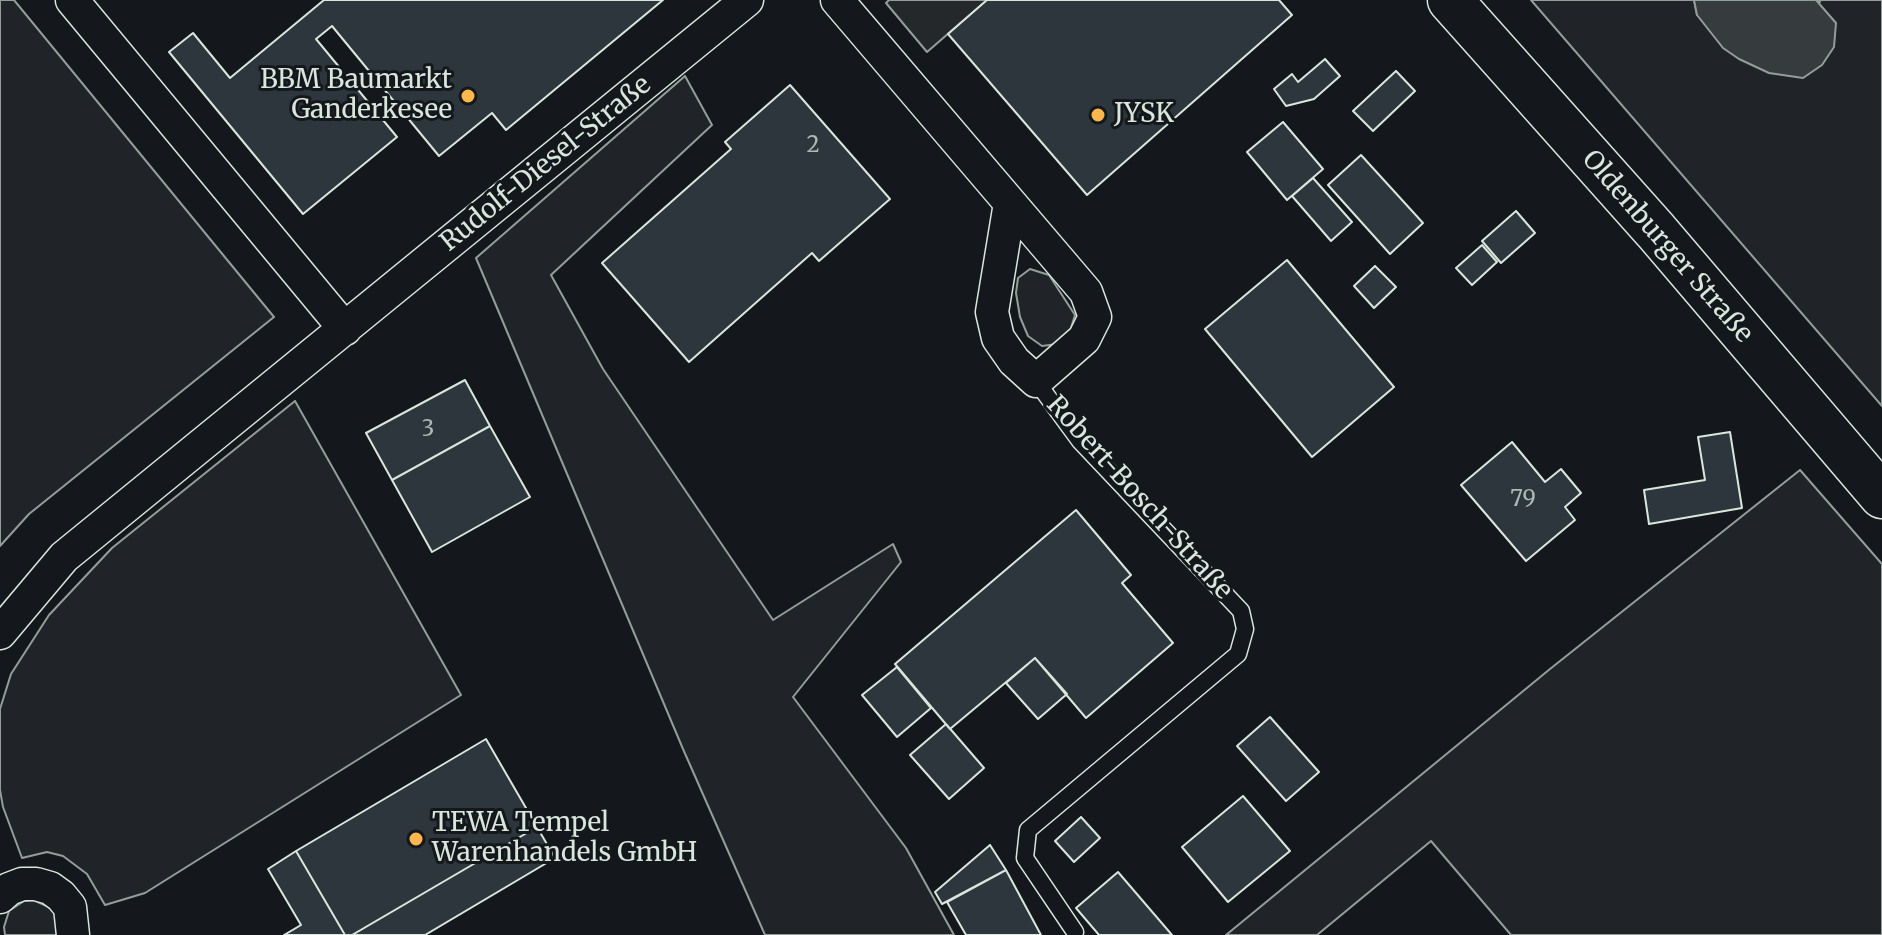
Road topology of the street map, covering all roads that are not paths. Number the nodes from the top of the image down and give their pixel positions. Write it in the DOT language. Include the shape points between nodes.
graph roads {
  1 [pos="72,0"];
  2 [pos="747,0"];
  3 [pos="837,0"];
  4 [pos="1450,0"];
  5 [pos="1010,203"];
  6 [pos="345,329"];
  7 [pos="1036,381"];
  8 [pos="1882,496"];
  9 [pos="0,633"];
  10 [pos="3,884"];
  11 [pos="1075,932"];
  12 [pos="73,935"];
  1 -- 6 [label="street"];
  2 -- 6 [label="street, Rudolf-Diesel-Straße"];
  3 -- 5 [label="street, Robert-Bosch-Straße"];
  4 -- 8 [label="main road, Oldenburger Straße"];
  5 -- 7 [label="street, Robert-Bosch-Straße" via="992,312 998,338"];
  5 -- 7 [label="street, Robert-Bosch-Straße" via="1086,292 1095,317 1084,339"];
  6 -- 9 [label="street, Rudolf-Diesel-Straße" via="64,557"];
  7 -- 11 [label="lane, Robert-Bosch-Straße" via="1080,441 1241,611 1245,629 1238,654 1028,830 1025,858"];
  10 -- 12 [label="street" via="36,884 61,896 70,907"];
}
